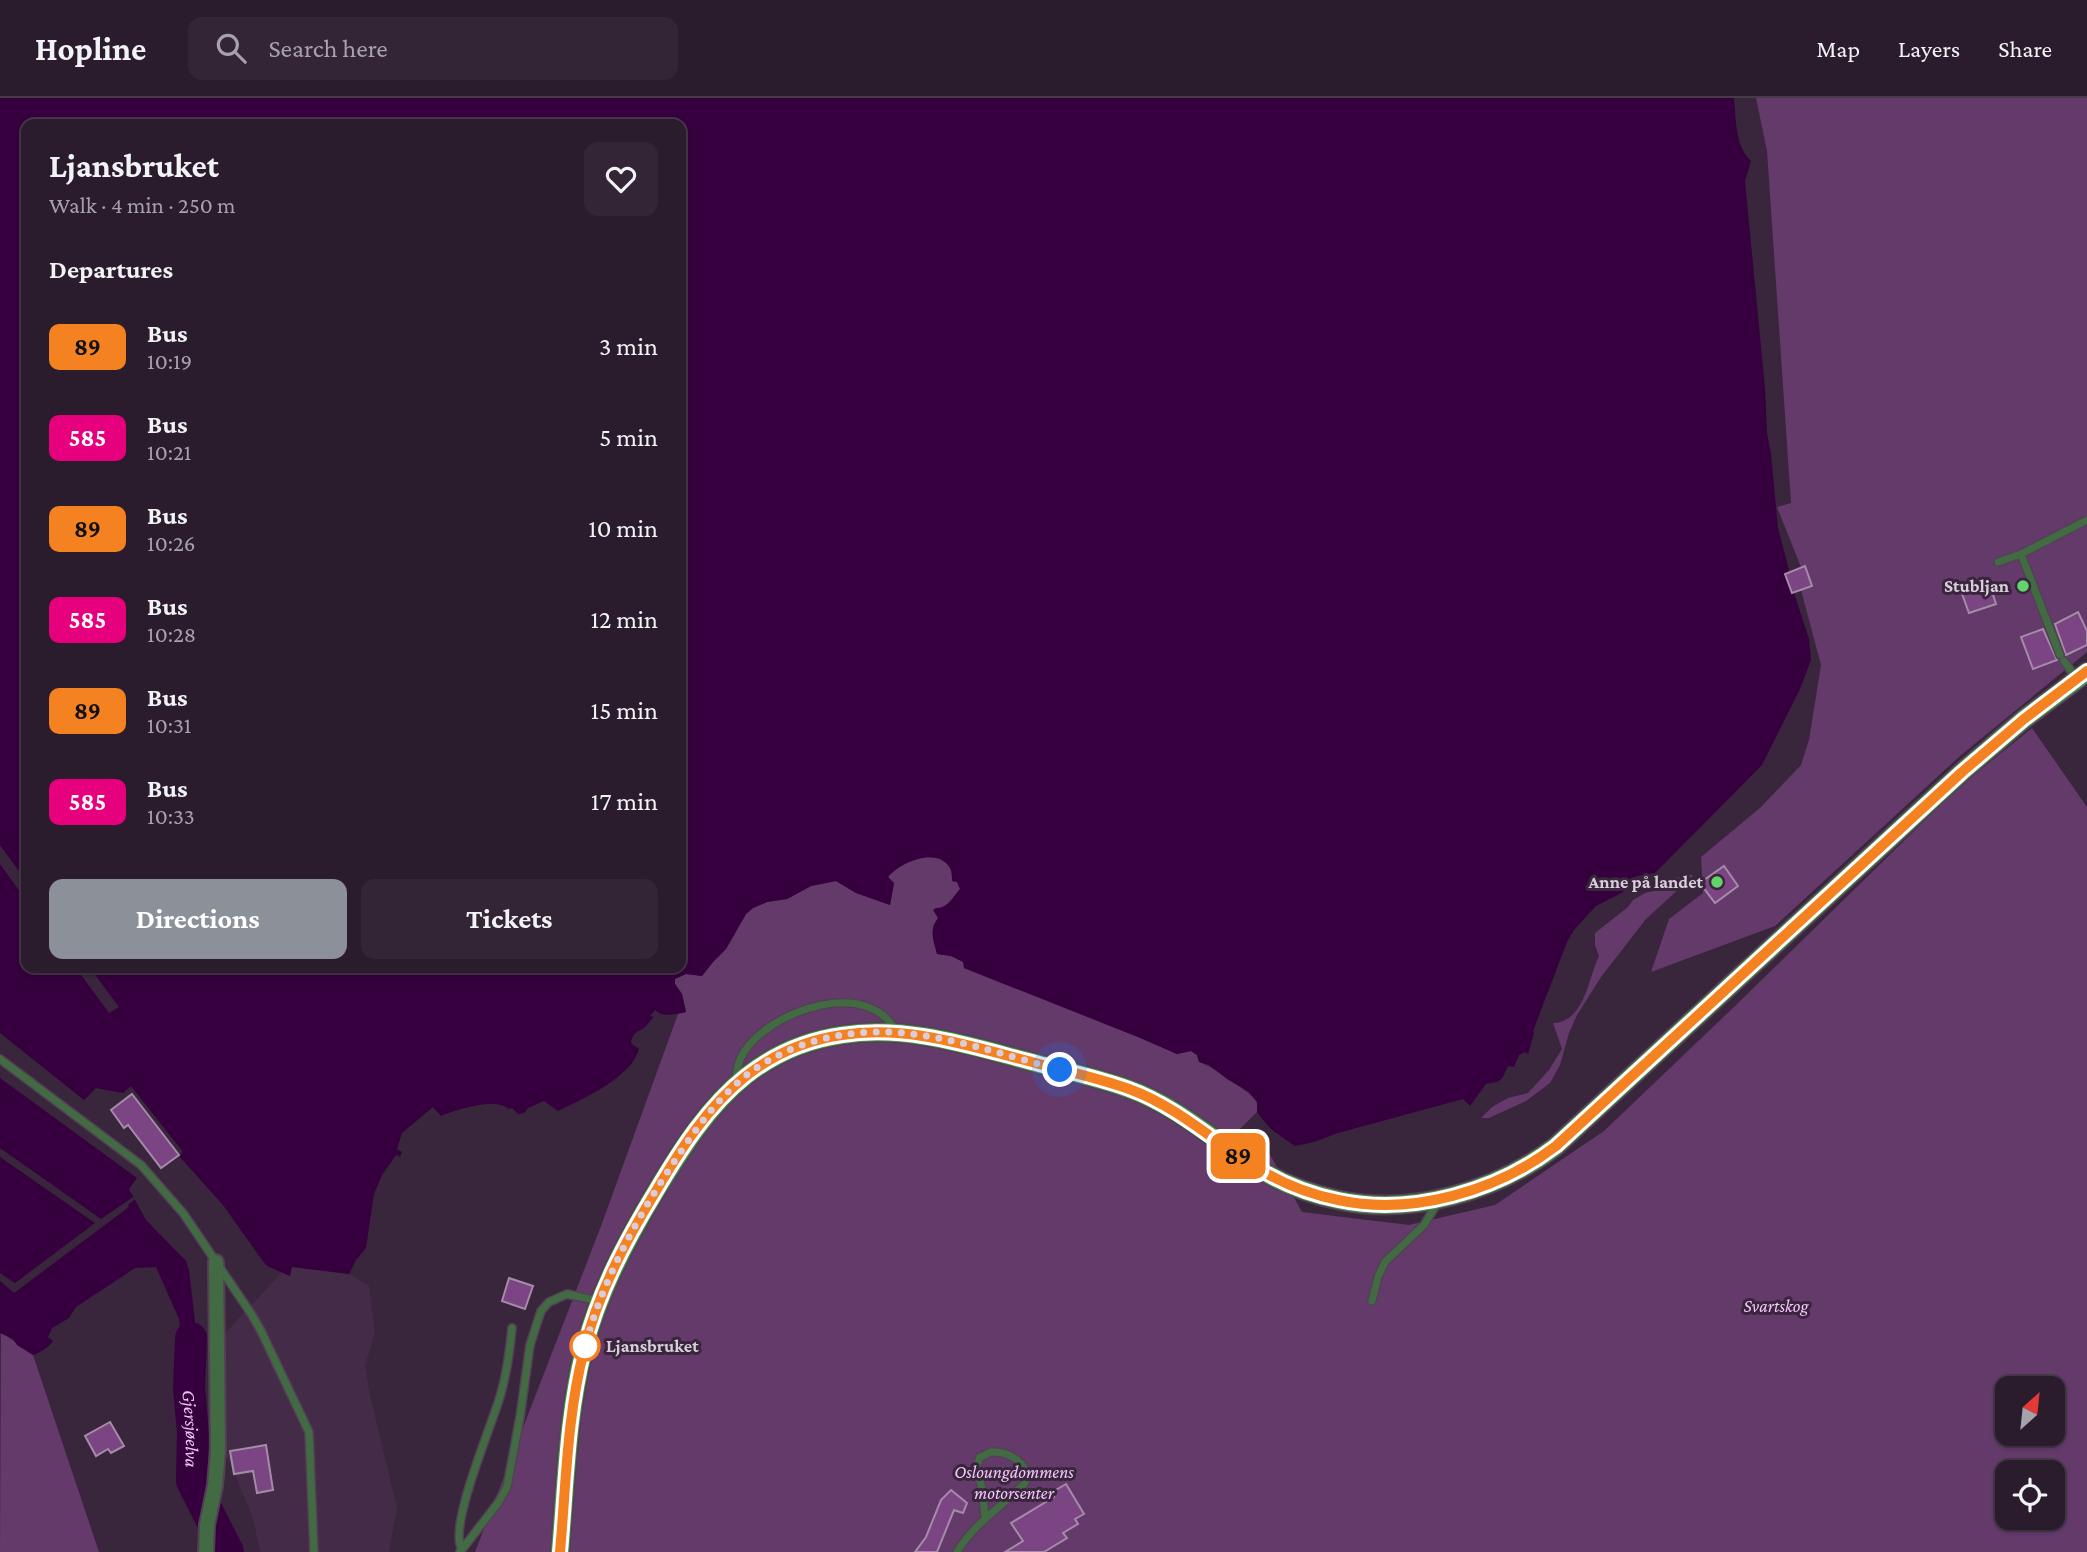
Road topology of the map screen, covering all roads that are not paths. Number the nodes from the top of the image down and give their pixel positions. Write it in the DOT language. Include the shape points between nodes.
graph roads {
  1 [pos="2087,520"];
  2 [pos="2021,554"];
  3 [pos="1998,562"];
  4 [pos="2082,675"];
  5 [pos="897,1033"];
  6 [pos="0,1059"];
  7 [pos="736,1085"];
  8 [pos="1440,1198"];
  9 [pos="216,1262"];
  10 [pos="599,1301"];
  11 [pos="1372,1301"];
  12 [pos="512,1328"];
  13 [pos="985,1517"];
  14 [pos="461,1551"];
  15 [pos="206,1552"];
  16 [pos="314,1552"];
  17 [pos="560,1552"];
  18 [pos="957,1552"];
  1 -- 2 [label="lane"];
  2 -- 3 [label="lane"];
  2 -- 4 [label="lane" via="2062,658"];
  4 -- 8 [label="main road" via="1962,772 1556,1146 1504,1178"];
  5 -- 7 [label="main road" via="859,1032 817,1040 780,1054"];
  5 -- 7 [label="lane" via="886,1017 864,1005 836,1003 804,1010 786,1017 747,1047 737,1068"];
  5 -- 8 [label="main road" via="970,1046 1130,1090 1174,1111 1258,1169 1321,1196 1376,1204"];
  6 -- 9 [label="lane" via="141,1165 183,1213"];
  7 -- 10 [label="main road" via="695,1131 664,1178"];
  8 -- 11 [label="lane" via="1424,1225 1385,1262"];
  9 -- 15 [label="street" via="218,1450"];
  9 -- 16 [label="lane" via="261,1331 309,1432"];
  10 -- 14 [label="lane" via="567,1294 541,1311 530,1345 507,1487"];
  10 -- 17 [label="main road" via="574,1401"];
  12 -- 14 [label="lane" via="502,1390 463,1507 458,1537"];
  13 -- 13 [label="lane" via="1025,1483 1026,1470 1015,1458 991,1452 981,1457 976,1468"];
  13 -- 18 [label="lane"];
}
